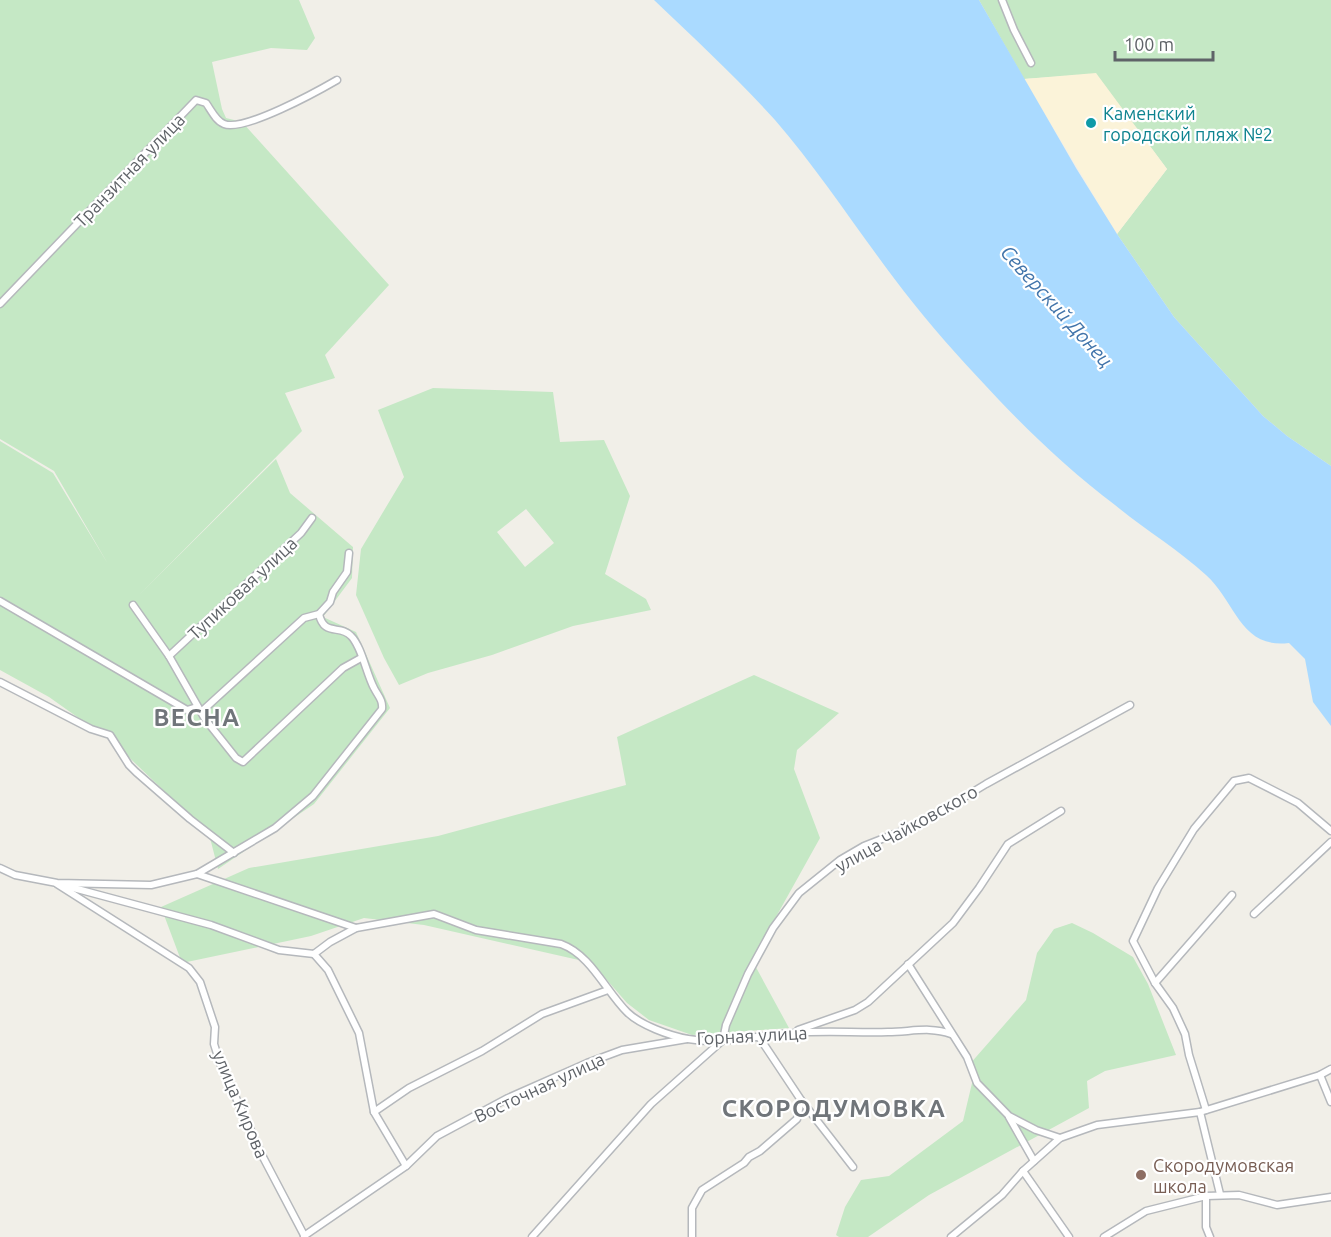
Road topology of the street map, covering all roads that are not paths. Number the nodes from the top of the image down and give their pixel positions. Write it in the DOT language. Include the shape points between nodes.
graph roads {
  1 [pos="1002,0"];
  2 [pos="1030,63"];
  3 [pos="337,80"];
  4 [pos="0,304"];
  5 [pos="312,518"];
  6 [pos="349,553"];
  7 [pos="0,601"];
  8 [pos="133,605"];
  9 [pos="319,614"];
  10 [pos="170,656"];
  11 [pos="361,658"];
  12 [pos="0,682"];
  13 [pos="1130,705"];
  14 [pos="199,710"];
  15 [pos="1061,811"];
  16 [pos="1331,831"];
  17 [pos="1331,842"];
  18 [pos="234,853"];
  19 [pos="0,868"];
  20 [pos="197,874"];
  21 [pos="57,884"];
  22 [pos="1232,895"];
  23 [pos="1254,914"];
  24 [pos="356,928"];
  25 [pos="314,954"];
  26 [pos="908,964"];
  27 [pos="1155,983"];
  28 [pos="608,990"];
  29 [pos="792,1033"];
  30 [pos="951,1034"];
  31 [pos="759,1037"];
  32 [pos="687,1039"];
  33 [pos="723,1040"];
  34 [pos="1331,1069"];
  35 [pos="1320,1074"];
  36 [pos="801,1100"];
  37 [pos="1331,1102"];
  38 [pos="1203,1111"];
  39 [pos="374,1112"];
  40 [pos="1009,1116"];
  41 [pos="1060,1138"];
  42 [pos="1034,1161"];
  43 [pos="406,1166"];
  44 [pos="853,1167"];
  45 [pos="1023,1171"];
  46 [pos="1220,1194"];
  47 [pos="1206,1196"];
  48 [pos="1331,1197"];
  49 [pos="305,1236"];
  50 [pos="532,1237"];
  51 [pos="692,1237"];
  52 [pos="951,1237"];
  53 [pos="1070,1237"];
  54 [pos="1104,1237"];
  55 [pos="1210,1237"];
  1 -- 2 [label="street"];
  3 -- 4 [label="street, Транзитная улица" via="314,94 238,125 224,124 206,103 196,100"];
  5 -- 10 [label="street, Тупиковая улица"];
  6 -- 9 [label="street" via="347,572"];
  7 -- 14 [label="street" via="187,710"];
  8 -- 10 [label="street"];
  9 -- 11 [label="street" via="326,627 352,637"];
  9 -- 14 [label="street" via="304,618"];
  10 -- 14 [label="street"];
  11 -- 14 [label="street" via="343,668 243,762"];
  11 -- 18 [label="street" via="383,703 378,716 313,796 275,828"];
  12 -- 18 [label="street" via="110,735 136,772"];
  13 -- 33 [label="street, улица Чайковского" via="920,824 848,855 799,892 772,928 748,974"];
  15 -- 26 [label="street" via="1008,844 953,923"];
  16 -- 27 [label="street" via="1298,803 1248,778 1234,781 1194,829 1158,888 1133,941"];
  17 -- 23 [label="street"];
  18 -- 20 [label="street"];
  19 -- 21 [label="street"];
  20 -- 21 [label="street" via="151,885"];
  20 -- 24 [label="street"];
  21 -- 25 [label="street" via="211,925 279,950"];
  21 -- 49 [label="street, улица Кирова" via="189,968 200,982 215,1027 214,1044 220,1063"];
  22 -- 27 [label="street"];
  24 -- 25 [label="street, Горная улица"];
  24 -- 28 [label="street, Горная улица" via="434,914 476,930 561,944 573,949"];
  25 -- 39 [label="street" via="328,970 359,1033"];
  26 -- 29 [label="street" via="855,1010"];
  26 -- 30 [label="street"];
  27 -- 38 [label="street" via="1185,1034"];
  28 -- 32 [label="street, Горная улица" via="640,1022"];
  28 -- 39 [label="street" via="542,1014 482,1051 409,1088"];
  29 -- 30 [label="street, Горная улица" via="933,1029"];
  29 -- 31 [label="street, Горная улица"];
  30 -- 40 [label="street" via="967,1057 977,1083"];
  31 -- 33 [label="street, Горная улица"];
  31 -- 36 [label="street"];
  32 -- 33 [label="street, Горная улица"];
  32 -- 43 [label="street, Восточная улица" via="621,1050 508,1098 437,1136"];
  33 -- 50 [label="street" via="651,1104"];
  34 -- 35 [label="street"];
  35 -- 37 [label="street"];
  35 -- 38 [label="street"];
  36 -- 44 [label="street"];
  36 -- 51 [label="street" via="798,1119 744,1163 702,1190 692,1208"];
  38 -- 41 [label="street" via="1097,1125"];
  38 -- 46 [label="street"];
  39 -- 43 [label="street"];
  40 -- 41 [label="street"];
  40 -- 42 [label="street"];
  41 -- 42 [label="street"];
  42 -- 45 [label="street"];
  43 -- 49 [label="street, Восточная улица"];
  45 -- 52 [label="street" via="1002,1195"];
  45 -- 53 [label="street"];
  46 -- 47 [label="street"];
  46 -- 48 [label="street" via="1277,1205"];
  47 -- 54 [label="street" via="1146,1211"];
  47 -- 55 [label="street" via="1206,1227"];
}
